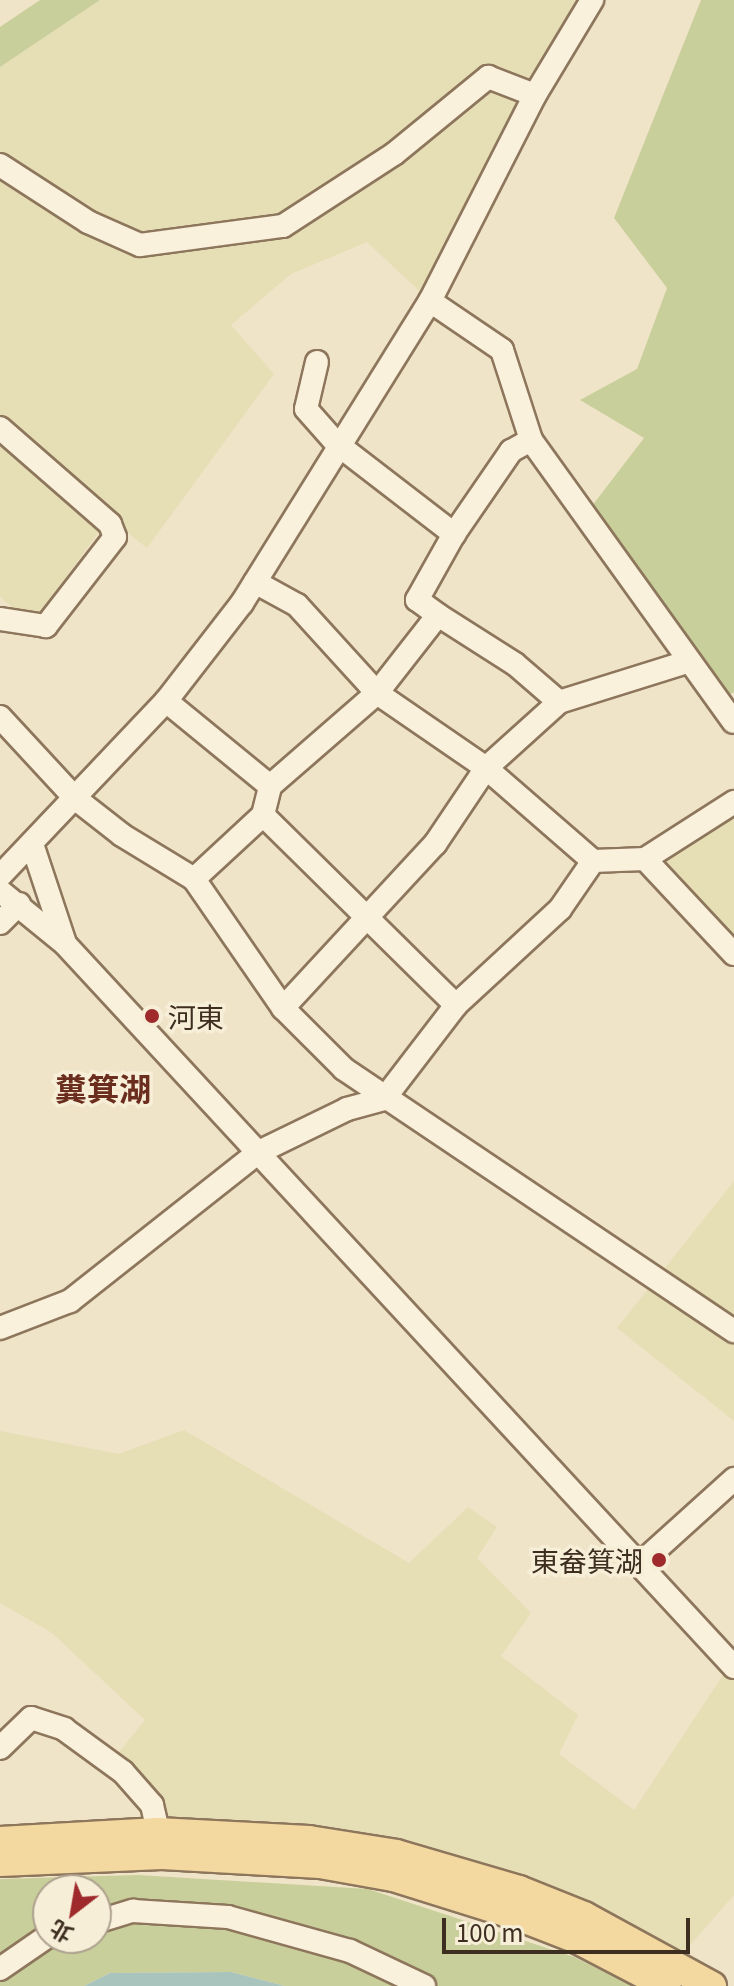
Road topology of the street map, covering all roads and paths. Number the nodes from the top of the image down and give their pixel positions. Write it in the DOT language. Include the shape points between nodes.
graph roads {
  1 [pos="592,0"];
  2 [pos="535,95"];
  3 [pos="0,165"];
  4 [pos="430,301"];
  5 [pos="317,362"];
  6 [pos="0,428"];
  7 [pos="531,440"];
  8 [pos="337,444"];
  9 [pos="454,534"];
  10 [pos="255,582"];
  11 [pos="438,615"];
  12 [pos="0,619"];
  13 [pos="687,662"];
  14 [pos="377,693"];
  15 [pos="166,701"];
  16 [pos="559,702"];
  17 [pos="0,717"];
  18 [pos="734,722"];
  19 [pos="486,768"];
  20 [pos="270,786"];
  21 [pos="76,799"];
  22 [pos="734,802"];
  23 [pos="263,815"];
  24 [pos="32,844"];
  25 [pos="645,859"];
  26 [pos="593,861"];
  27 [pos="0,876"];
  28 [pos="194,879"];
  29 [pos="0,891"];
  30 [pos="19,904"];
  31 [pos="370,917"];
  32 [pos="0,923"];
  33 [pos="65,944"];
  34 [pos="734,954"];
  35 [pos="456,1005"];
  36 [pos="283,1008"];
  37 [pos="384,1099"];
  38 [pos="259,1152"];
  39 [pos="0,1328"];
  40 [pos="734,1331"];
  41 [pos="734,1479"];
  42 [pos="640,1564"];
  43 [pos="734,1667"];
  44 [pos="1,1750"];
  45 [pos="158,1832"];
  46 [pos="0,1841"];
  47 [pos="0,1862"];
  48 [pos="112,1917"];
  49 [pos="32,1947"];
  50 [pos="0,1969"];
  51 [pos="424,1986"];
  52 [pos="667,1986"];
  53 [pos="712,1986"];
  1 -- 2 [label="street"];
  2 -- 3 [label="street" via="488,77 394,154 283,226 140,245 88,222"];
  2 -- 4 [label="street"];
  4 -- 7 [label="street" via="502,350"];
  4 -- 8 [label="street"];
  5 -- 8 [label="street" via="306,409"];
  6 -- 12 [label="street" via="110,524 115,537 46,626"];
  7 -- 9 [label="street" via="511,451"];
  7 -- 13 [label="street"];
  8 -- 9 [label="street"];
  8 -- 10 [label="street"];
  9 -- 11 [label="street" via="417,600"];
  10 -- 14 [label="street" via="297,605"];
  10 -- 15 [label="street"];
  11 -- 14 [label="street"];
  11 -- 16 [label="street" via="515,664"];
  13 -- 16 [label="street"];
  13 -- 18 [label="street"];
  14 -- 19 [label="street"];
  14 -- 20 [label="street"];
  15 -- 20 [label="street"];
  15 -- 21 [label="street"];
  16 -- 19 [label="street"];
  17 -- 21 [label="street"];
  19 -- 26 [label="street"];
  19 -- 31 [label="street" via="435,844"];
  20 -- 23 [label="street"];
  21 -- 24 [label="street"];
  21 -- 28 [label="street"];
  22 -- 25 [label="street"];
  23 -- 28 [label="street"];
  23 -- 31 [label="street"];
  24 -- 27 [label="street"];
  24 -- 33 [label="street"];
  25 -- 26 [label="street"];
  25 -- 34 [label="street"];
  26 -- 35 [label="street" via="560,909"];
  28 -- 36 [label="street"];
  29 -- 30 [label="street"];
  30 -- 32 [label="street"];
  30 -- 33 [label="street"];
  31 -- 35 [label="street"];
  31 -- 36 [label="street"];
  33 -- 38 [label="street"];
  35 -- 37 [label="street"];
  36 -- 37 [label="street" via="344,1069"];
  37 -- 38 [label="street" via="347,1109"];
  37 -- 40 [label="street"];
  38 -- 39 [label="street" via="70,1301"];
  38 -- 42 [label="street"];
  41 -- 42 [label="street"];
  42 -- 43 [label="street"];
  44 -- 45 [label="street" via="31,1718 64,1729 123,1772 152,1805"];
  45 -- 46 [label="main road"];
  45 -- 53 [label="main road" via="309,1840 396,1854 519,1890 584,1916"];
  47 -- 52 [label="main road" via="162,1855 320,1864 378,1875 515,1915 579,1940"];
  48 -- 51 [label="street" via="133,1911 228,1917 350,1951"];
  49 -- 50 [label="street"];
}
